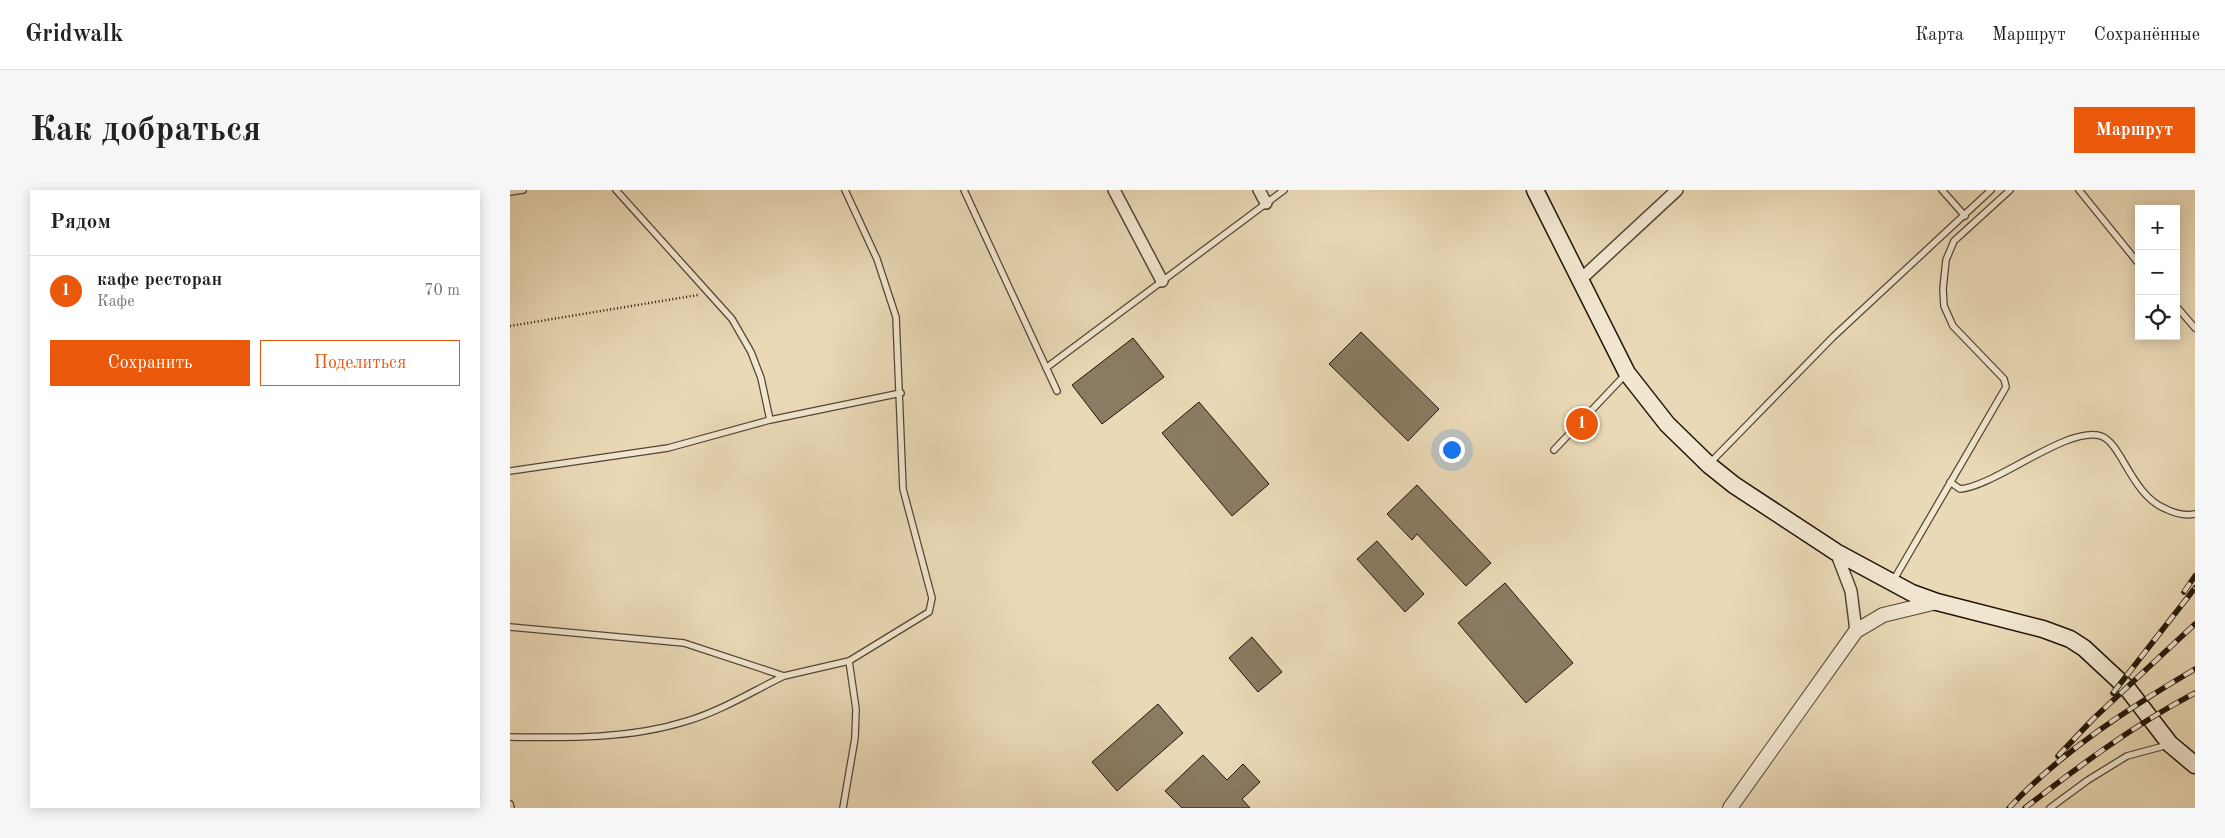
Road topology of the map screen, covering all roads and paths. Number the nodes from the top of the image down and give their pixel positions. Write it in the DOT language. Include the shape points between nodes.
graph roads {
  1 [pos="523,190"];
  2 [pos="616,190"];
  3 [pos="845,190"];
  4 [pos="964,190"];
  5 [pos="1114,190"];
  6 [pos="1259,190"];
  7 [pos="1284,190"];
  8 [pos="1535,190"];
  9 [pos="1677,190"];
  10 [pos="1942,190"];
  11 [pos="1991,190"];
  12 [pos="2010,190"];
  13 [pos="2079,190"];
  14 [pos="510,192"];
  15 [pos="1266,203"];
  16 [pos="1965,216"];
  17 [pos="2135,259"];
  18 [pos="1580,280"];
  19 [pos="1162,281"];
  20 [pos="711,292"];
  21 [pos="2180,311"];
  22 [pos="510,326"];
  23 [pos="2195,328"];
  24 [pos="1046,368"];
  25 [pos="1627,373"];
  26 [pos="1057,391"];
  27 [pos="900,393"];
  28 [pos="770,420"];
  29 [pos="1554,450"];
  30 [pos="1708,465"];
  31 [pos="510,471"];
  32 [pos="1950,482"];
  33 [pos="2195,514"];
  34 [pos="1836,552"];
  35 [pos="1892,583"];
  36 [pos="1937,602"];
  37 [pos="510,627"];
  38 [pos="1856,631"];
  39 [pos="849,661"];
  40 [pos="784,676"];
  41 [pos="510,737"];
  42 [pos="2170,744"];
  43 [pos="2195,765"];
  44 [pos="510,804"];
  45 [pos="511,808"];
  46 [pos="843,808"];
  47 [pos="1730,808"];
  48 [pos="2050,808"];
  1 -- 14 [label="lane"];
  2 -- 20 [label="lane"];
  3 -- 27 [label="lane" via="876,259 896,317"];
  4 -- 24 [label="lane"];
  5 -- 19 [label="street"];
  6 -- 15 [label="street"];
  7 -- 15 [label="lane"];
  8 -- 18 [label="main road"];
  9 -- 18 [label="street"];
  10 -- 16 [label="lane"];
  11 -- 16 [label="lane"];
  12 -- 32 [label="lane" via="1954,241 1946,260 1944,289 1947,314 1953,326 2004,379 2006,387"];
  13 -- 17 [label="lane"];
  15 -- 19 [label="lane"];
  16 -- 30 [label="lane" via="1833,337"];
  18 -- 25 [label="main road"];
  19 -- 24 [label="lane"];
  20 -- 22 [label="path"];
  20 -- 28 [label="lane" via="751,352 761,378"];
  21 -- 23 [label="lane"];
  24 -- 26 [label="lane"];
  25 -- 29 [label="lane"];
  25 -- 30 [label="main road" via="1667,424"];
  27 -- 28 [label="lane"];
  27 -- 39 [label="lane" via="903,489 932,598 929,612"];
  28 -- 31 [label="lane" via="668,448"];
  30 -- 34 [label="main road"];
  32 -- 33 [label="lane" via="1960,489 1976,486 2026,459 2080,436 2095,434 2104,437 2117,450 2146,496 2176,514"];
  32 -- 35 [label="lane"];
  34 -- 35 [label="main road"];
  34 -- 38 [label="street" via="1851,590"];
  35 -- 36 [label="main road"];
  36 -- 38 [label="street" via="1883,615"];
  36 -- 42 [label="main road" via="2070,639 2127,688"];
  37 -- 40 [label="lane" via="684,643"];
  38 -- 47 [label="street"];
  39 -- 40 [label="lane"];
  39 -- 46 [label="lane" via="856,709 855,738"];
  40 -- 41 [label="lane" via="709,713 659,728 622,735"];
  42 -- 43 [label="main road"];
  42 -- 48 [label="lane" via="2127,756"];
  44 -- 45 [label="lane"];
}
